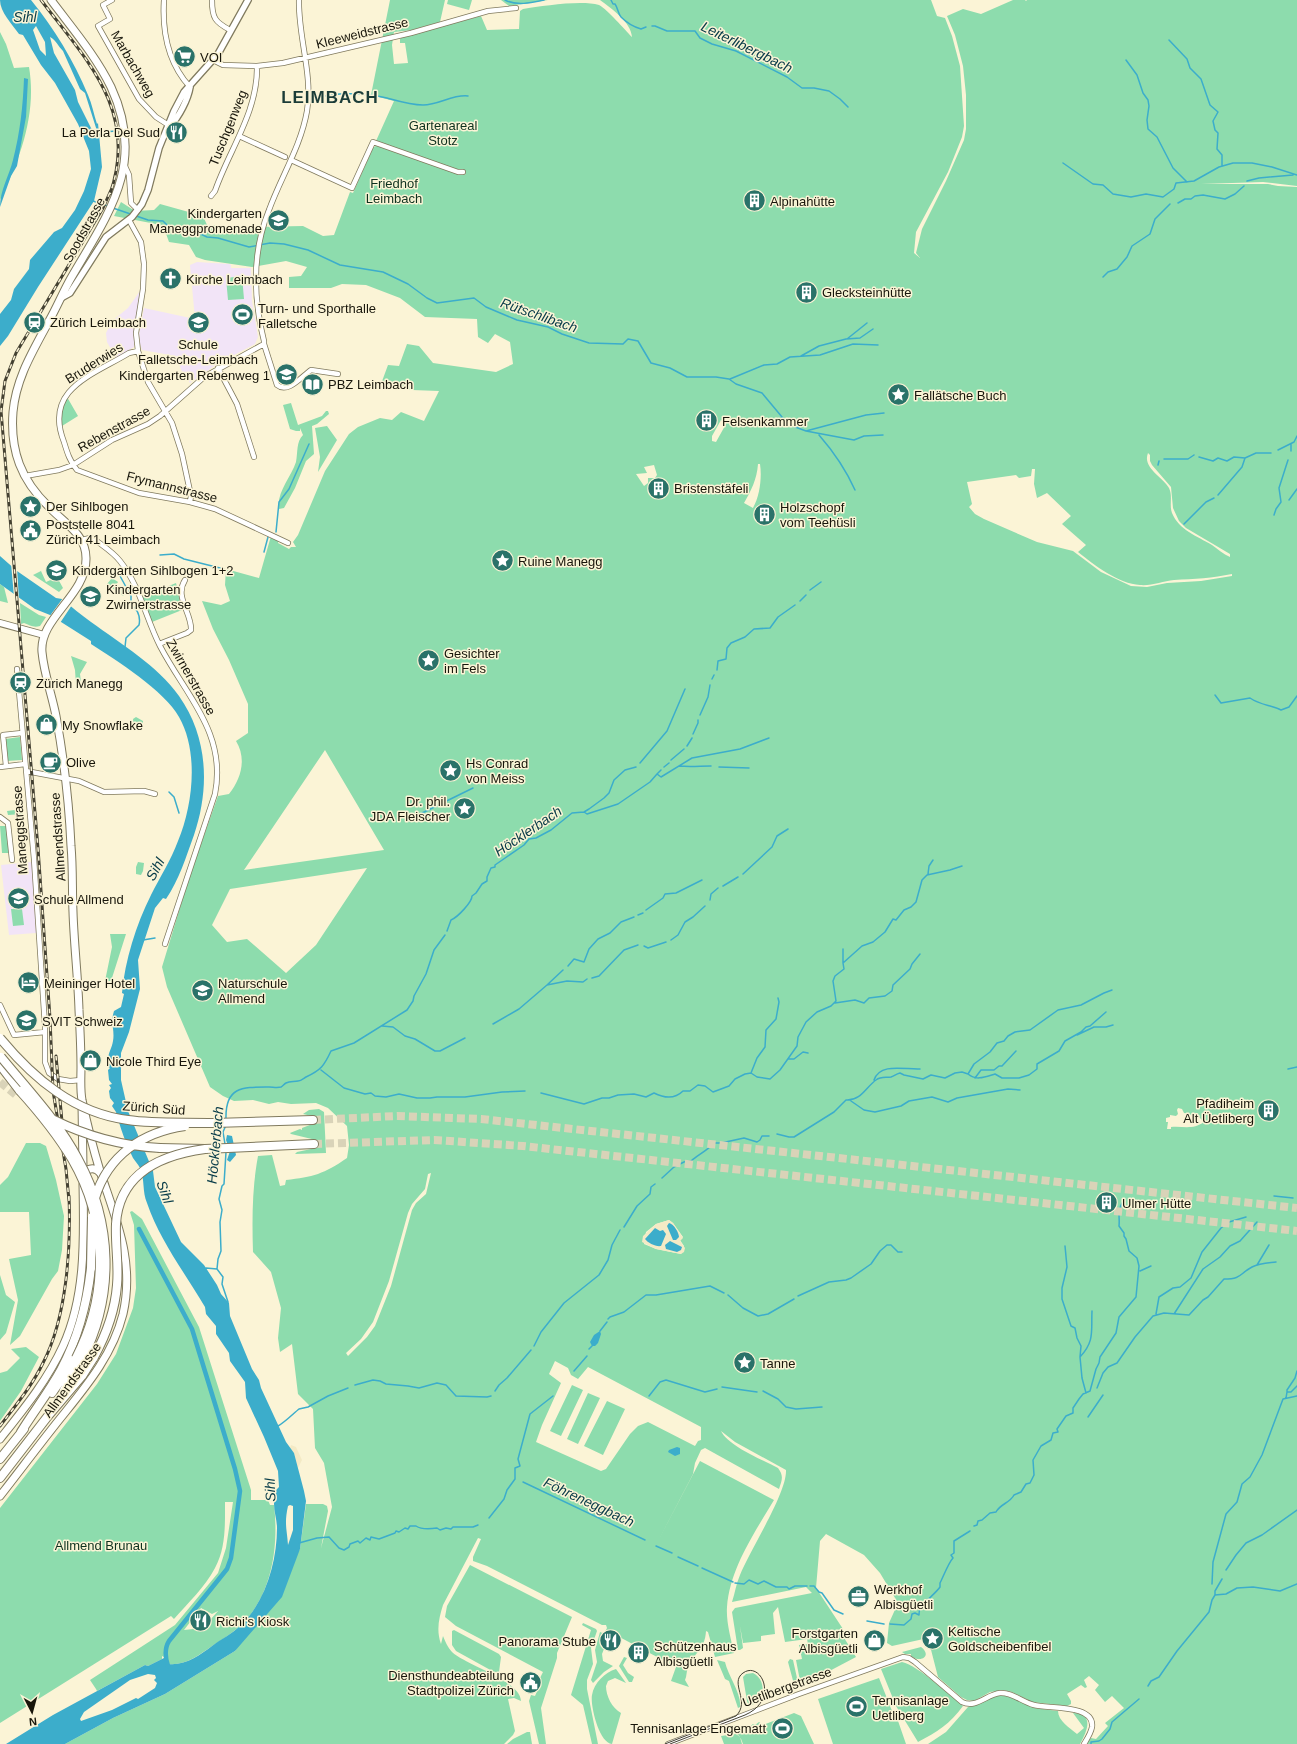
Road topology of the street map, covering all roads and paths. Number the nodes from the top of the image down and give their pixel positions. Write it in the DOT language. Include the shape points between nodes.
graph roads {
  1 [pos="50,0"];
  2 [pos="112,0"];
  3 [pos="164,0"];
  4 [pos="212,0"];
  5 [pos="248,0"];
  6 [pos="299,0"];
  7 [pos="516,8"];
  8 [pos="230,30"];
  9 [pos="304,59"];
  10 [pos="213,60"];
  11 [pos="257,66"];
  12 [pos="190,87"];
  13 [pos="170,126"];
  14 [pos="239,136"];
  15 [pos="285,158"];
  16 [pos="291,160"];
  17 [pos="124,163"];
  18 [pos="462,172"];
  19 [pos="211,196"];
  20 [pos="137,211"];
  21 [pos="130,218"];
  22 [pos="61,298"];
  23 [pos="264,344"];
  24 [pos="138,351"];
  25 [pos="218,368"];
  26 [pos="338,374"];
  27 [pos="166,410"];
  28 [pos="254,457"];
  29 [pos="73,465"];
  30 [pos="25,476"];
  31 [pos="190,502"];
  32 [pos="82,540"];
  33 [pos="288,543"];
  34 [pos="185,580"];
  35 [pos="0,624"];
  36 [pos="44,635"];
  37 [pos="159,644"];
  38 [pos="16,669"];
  39 [pos="22,733"];
  40 [pos="1,734"];
  41 [pos="25,764"];
  42 [pos="6,766"];
  43 [pos="0,767"];
  44 [pos="26,771"];
  45 [pos="66,779"];
  46 [pos="155,794"];
  47 [pos="0,817"];
  48 [pos="12,860"];
  49 [pos="165,944"];
  50 [pos="0,1005"];
  51 [pos="45,1032"];
  52 [pos="0,1038"];
  53 [pos="0,1055"];
  54 [pos="0,1065"];
  55 [pos="81,1080"];
  56 [pos="16,1095"];
  57 [pos="82,1100"];
  58 [pos="313,1120"];
  59 [pos="214,1123"];
  60 [pos="314,1144"];
  61 [pos="205,1149"];
  62 [pos="83,1174"];
  63 [pos="102,1175"];
  64 [pos="76,1357"];
  65 [pos="48,1416"];
  66 [pos="28,1421"];
  67 [pos="21,1432"];
  68 [pos="0,1439"];
  69 [pos="0,1450"];
  70 [pos="0,1459"];
  71 [pos="0,1478"];
  72 [pos="0,1496"];
  73 [pos="668,1744"];
  74 [pos="1084,1744"];
  1 -- 17 [label="main road, Soodstrasse" via="112,88 124,134"];
  2 -- 13 [label="street, Marbachweg" via="102,5 110,19 98,26 132,89 154,115"];
  3 -- 12 [label="street" via="167,45 176,68"];
  4 -- 8 [label="street" via="215,19"];
  5 -- 8 [label="street"];
  6 -- 9 [label="street"];
  7 -- 9 [label="street, Kleeweidstrasse" via="488,11"];
  8 -- 10 [label="street"];
  9 -- 11 [label="street, Kleeweidstrasse"];
  9 -- 16 [label="street" via="309,91 307,110 301,136"];
  10 -- 11 [label="street, Kleeweidstrasse" via="223,65"];
  10 -- 12 [label="street"];
  11 -- 14 [label="street, Tuschgenweg" via="254,96"];
  12 -- 13 [label="street" via="184,92 174,111"];
  13 -- 20 [label="street" via="159,148 146,195"];
  14 -- 15 [label="street"];
  14 -- 19 [label="street, Tuschgenweg"];
  16 -- 18 [label="street" via="352,188 373,142"];
  16 -- 23 [label="street" via="268,211 256,265 258,317"];
  17 -- 20 [label="street" via="129,175 131,203"];
  17 -- 22 [label="main road, Soodstrasse" via="111,209"];
  20 -- 21 [label="street"];
  21 -- 22 [label="street" via="106,237 70,293"];
  21 -- 24 [label="street" via="142,242 144,264 144,289 136,333"];
  22 -- 30 [label="main road, Soodstrasse" via="17,387 12,419 14,450 18,465"];
  23 -- 25 [label="street, Rebenstrasse"];
  23 -- 26 [label="street" via="275,381 280,387 290,387 310,370"];
  24 -- 27 [label="street" via="148,382"];
  24 -- 29 [label="street, Bruderwies" via="130,353 75,385 65,396 59,414 59,424"];
  25 -- 27 [label="street, Rebenstrasse" via="194,384"];
  25 -- 28 [label="street" via="237,404"];
  27 -- 29 [label="street, Rebenstrasse" via="148,424 112,440"];
  27 -- 31 [label="street" via="182,454"];
  29 -- 30 [label="street"];
  29 -- 31 [label="street, Frymannstrasse" via="77,470 139,493"];
  30 -- 32 [label="main road, Soodstrasse" via="45,503"];
  31 -- 33 [label="street, Frymannstrasse" via="215,509"];
  32 -- 36 [label="main road, Allmendstrasse" via="86,564 78,585"];
  32 -- 37 [label="street, Zwirnerstrasse" via="94,539 121,562"];
  34 -- 37 [label="street" via="181,586 183,604 191,630"];
  35 -- 36 [label="main road"];
  36 -- 45 [label="main road, Allmendstrasse" via="42,653"];
  37 -- 49 [label="street, Zwirnerstrasse" via="198,707 214,746 218,769 215,794"];
  38 -- 39 [label="street, Maneggstrasse"];
  39 -- 40 [label="street"];
  39 -- 41 [label="street, Maneggstrasse"];
  40 -- 42 [label="street"];
  41 -- 42 [label="street"];
  41 -- 44 [label="street, Maneggstrasse"];
  42 -- 43 [label="street"];
  44 -- 45 [label="street"];
  44 -- 51 [label="street, Maneggstrasse"];
  45 -- 46 [label="street" via="79,781 104,792 144,791"];
  45 -- 55 [label="main road, Allmendstrasse" via="72,853 72,909"];
  47 -- 48 [label="street" via="8,823"];
  50 -- 51 [label="street" via="14,1035"];
  51 -- 55 [label="street, Maneggstrasse" via="45,1062 49,1073 61,1080"];
  52 -- 59 [label="highway, Zürich Süd, bridge" via="23,1064 50,1088 92,1111 115,1118 139,1121"];
  53 -- 64 [label="highway, bridge" via="75,1153 87,1175 99,1208 104,1235 106,1277 92,1339"];
  54 -- 64 [label="highway, bridge" via="67,1151 83,1182 95,1216 100,1253 100,1282 96,1307"];
  55 -- 57 [label="main road, Allmendstrasse"];
  56 -- 61 [label="highway, bridge" via="45,1115 98,1138 141,1147"];
  57 -- 62 [label="main road, Allmendstrasse"];
  57 -- 63 [label="main road, Allmendstrasse"];
  58 -- 59 [label="highway"];
  59 -- 64 [label="highway, bridge" via="171,1128 146,1137 126,1150 107,1172 93,1204 91,1268"];
  60 -- 61 [label="highway"];
  61 -- 65 [label="highway, bridge" via="176,1154 155,1162 137,1176 125,1193 116,1225 118,1271 115,1303 107,1330 82,1376"];
  62 -- 63 [label="main road" via="94,1168"];
  62 -- 68 [label="main road, Allmendstrasse" via="82,1268 80,1290 72,1320 65,1341 50,1370"];
  63 -- 72 [label="main road, Allmendstrasse" via="126,1256 127,1284 120,1323 113,1343 97,1371"];
  64 -- 65 [label="highway"];
  64 -- 66 [label="highway" via="53,1382"];
  64 -- 67 [label="highway" via="49,1398"];
  65 -- 71 [label="highway"];
  66 -- 67 [label="highway"];
  66 -- 69 [label="highway"];
  67 -- 70 [label="highway"];
  73 -- 74 [label="street, Uetlibergstrasse" via="898,1658 908,1658 915,1662 967,1704 993,1694 1005,1693 1035,1706 1084,1713 1091,1719 1092,1727"];
}
